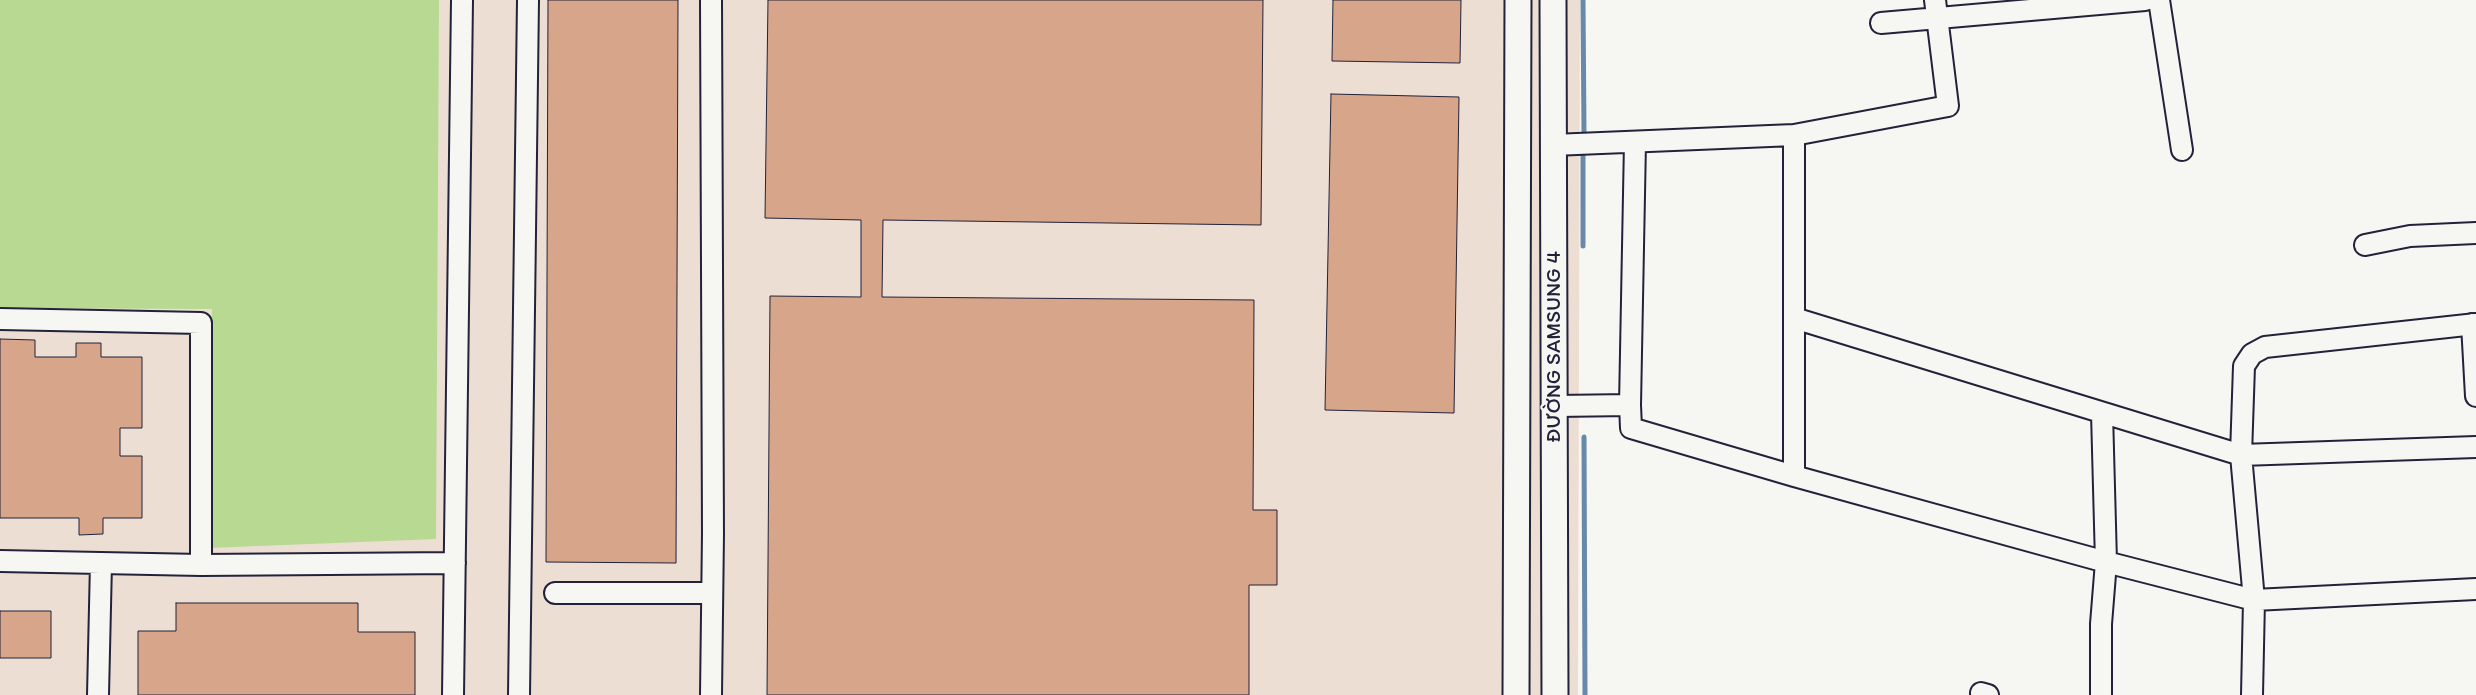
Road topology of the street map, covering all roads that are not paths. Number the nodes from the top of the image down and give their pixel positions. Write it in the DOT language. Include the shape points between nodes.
graph roads {
  1 [pos="462,0"];
  2 [pos="528,0"];
  3 [pos="711,0"];
  4 [pos="1518,0"];
  5 [pos="1553,0"];
  6 [pos="2145,0"];
  7 [pos="2158,0"];
  8 [pos="1937,10"];
  9 [pos="1882,23"];
  10 [pos="1794,135"];
  11 [pos="1635,142"];
  12 [pos="1553,145"];
  13 [pos="2182,150"];
  14 [pos="2476,233"];
  15 [pos="2365,245"];
  16 [pos="1794,318"];
  17 [pos="0,319"];
  18 [pos="2474,324"];
  19 [pos="2476,396"];
  20 [pos="1630,405"];
  21 [pos="1556,406"];
  22 [pos="1518,407"];
  23 [pos="2102,413"];
  24 [pos="2476,447"];
  25 [pos="2241,455"];
  26 [pos="1794,476"];
  27 [pos="1517,550"];
  28 [pos="1555,550"];
  29 [pos="0,561"];
  30 [pos="2106,562"];
  31 [pos="100,563"];
  32 [pos="455,563"];
  33 [pos="201,565"];
  34 [pos="2476,589"];
  35 [pos="554,593"];
  36 [pos="712,593"];
  37 [pos="2254,600"];
  38 [pos="98,695"];
  39 [pos="453,695"];
  40 [pos="519,695"];
  41 [pos="711,695"];
  42 [pos="1516,695"];
  43 [pos="1554,695"];
  44 [pos="2101,695"];
  45 [pos="2252,695"];
  1 -- 32 [label="street"];
  2 -- 40 [label="street"];
  3 -- 36 [label="street"];
  4 -- 22 [label="main road, ĐƯỜNG SAMSUNG 4"];
  5 -- 12 [label="main road, ĐƯỜNG SAMSUNG 4"];
  6 -- 8 [label="street"];
  7 -- 13 [label="street"];
  8 -- 9 [label="street"];
  8 -- 10 [label="street" via="1948,106"];
  10 -- 11 [label="street"];
  10 -- 16 [label="street"];
  11 -- 12 [label="street"];
  11 -- 20 [label="street"];
  12 -- 21 [label="main road, ĐƯỜNG SAMSUNG 4"];
  14 -- 15 [label="street" via="2410,236"];
  16 -- 23 [label="street"];
  16 -- 26 [label="street"];
  17 -- 33 [label="street" via="201,323"];
  18 -- 19 [label="street"];
  18 -- 25 [label="street" via="2265,347 2252,354 2244,366"];
  20 -- 21 [label="street"];
  20 -- 26 [label="street" via="1631,428"];
  21 -- 22 [label="main road"];
  21 -- 28 [label="main road, ĐƯỜNG SAMSUNG 4"];
  22 -- 27 [label="main road, ĐƯỜNG SAMSUNG 4"];
  23 -- 25 [label="street"];
  23 -- 30 [label="street"];
  24 -- 25 [label="street"];
  25 -- 37 [label="street"];
  26 -- 30 [label="street"];
  27 -- 28 [label="main road"];
  27 -- 42 [label="main road, ĐƯỜNG SAMSUNG 4"];
  28 -- 43 [label="main road, ĐƯỜNG SAMSUNG 4"];
  29 -- 31 [label="street"];
  30 -- 37 [label="street"];
  30 -- 44 [label="street" via="2101,624"];
  31 -- 33 [label="street"];
  31 -- 38 [label="street"];
  32 -- 33 [label="street"];
  32 -- 39 [label="street"];
  34 -- 37 [label="street"];
  35 -- 36 [label="street"];
  36 -- 41 [label="street"];
  37 -- 45 [label="street"];
}
